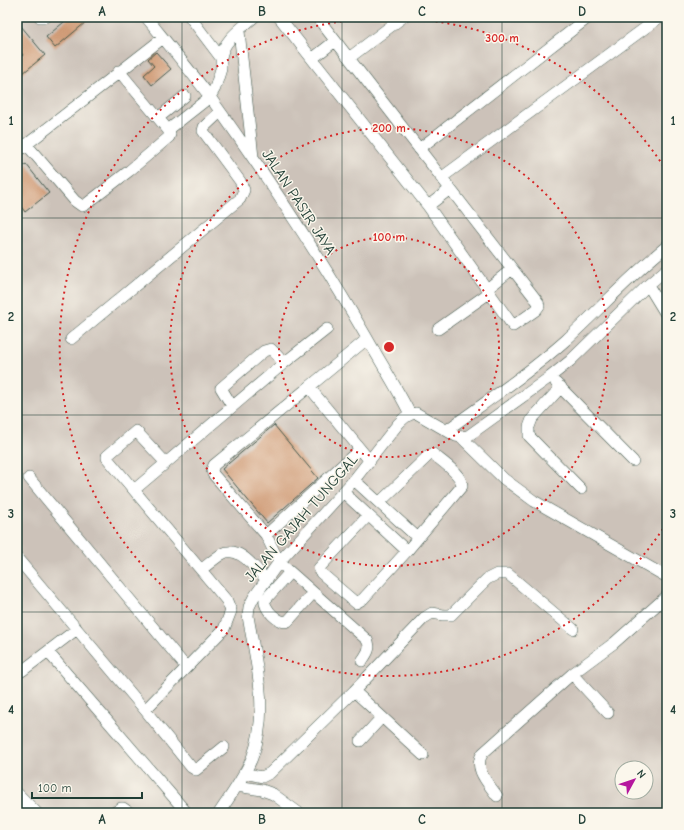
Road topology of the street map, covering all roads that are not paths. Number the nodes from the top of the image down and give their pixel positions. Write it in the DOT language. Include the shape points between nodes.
graph roads {
  1 [pos="40,17"];
  2 [pos="46,17"];
  3 [pos="146,17"];
  4 [pos="190,17"];
  5 [pos="254,17"];
  6 [pos="279,17"];
  7 [pos="318,17"];
  8 [pos="403,17"];
  9 [pos="589,17"];
  10 [pos="660,17"];
  11 [pos="239,30"];
  12 [pos="163,38"];
  13 [pos="335,41"];
  14 [pos="221,58"];
  15 [pos="349,58"];
  16 [pos="312,59"];
  17 [pos="119,71"];
  18 [pos="185,96"];
  19 [pos="210,97"];
  20 [pos="220,112"];
  21 [pos="158,118"];
  22 [pos="168,130"];
  23 [pos="26,144"];
  24 [pos="419,149"];
  25 [pos="17,152"];
  26 [pos="253,158"];
  27 [pos="442,178"];
  28 [pos="450,189"];
  29 [pos="428,206"];
  30 [pos="667,246"];
  31 [pos="512,269"];
  32 [pos="667,269"];
  33 [pos="648,286"];
  34 [pos="488,291"];
  35 [pos="667,316"];
  36 [pos="326,329"];
  37 [pos="438,329"];
  38 [pos="70,339"];
  39 [pos="367,339"];
  40 [pos="284,363"];
  41 [pos="550,377"];
  42 [pos="309,387"];
  43 [pos="561,387"];
  44 [pos="232,406"];
  45 [pos="410,414"];
  46 [pos="447,430"];
  47 [pos="461,437"];
  48 [pos="360,449"];
  49 [pos="370,461"];
  50 [pos="632,461"];
  51 [pos="165,462"];
  52 [pos="29,478"];
  53 [pos="354,480"];
  54 [pos="581,489"];
  55 [pos="134,490"];
  56 [pos="343,492"];
  57 [pos="380,502"];
  58 [pos="368,516"];
  59 [pos="266,535"];
  60 [pos="418,538"];
  61 [pos="407,551"];
  62 [pos="17,558"];
  63 [pos="279,562"];
  64 [pos="202,569"];
  65 [pos="290,572"];
  66 [pos="667,577"];
  67 [pos="266,580"];
  68 [pos="313,593"];
  69 [pos="667,596"];
  70 [pos="18,602"];
  71 [pos="17,606"];
  72 [pos="77,629"];
  73 [pos="573,629"];
  74 [pos="48,652"];
  75 [pos="362,661"];
  76 [pos="186,667"];
  77 [pos="22,671"];
  78 [pos="572,674"];
  79 [pos="354,692"];
  80 [pos="145,710"];
  81 [pos="608,713"];
  82 [pos="382,717"];
  83 [pos="360,741"];
  84 [pos="224,747"];
  85 [pos="423,755"];
  86 [pos="244,773"];
  87 [pos="237,786"];
  88 [pos="17,793"];
  89 [pos="497,796"];
  90 [pos="17,807"];
  91 [pos="22,813"];
  92 [pos="37,813"];
  93 [pos="114,813"];
  94 [pos="130,813"];
  95 [pos="187,813"];
  96 [pos="219,813"];
  97 [pos="299,813"];
  1 -- 2 [label="street"];
  3 -- 12 [label="street, JALAN PASIR JAYA"];
  4 -- 14 [label="street"];
  5 -- 11 [label="street"];
  6 -- 16 [label="street"];
  7 -- 13 [label="street"];
  8 -- 15 [label="street"];
  9 -- 24 [label="street"];
  10 -- 27 [label="street"];
  11 -- 14 [label="street" via="225,45"];
  11 -- 26 [label="street"];
  12 -- 17 [label="street"];
  12 -- 19 [label="street, JALAN PASIR JAYA"];
  13 -- 15 [label="street"];
  13 -- 16 [label="street"];
  14 -- 19 [label="street" via="219,78"];
  15 -- 24 [label="street"];
  16 -- 29 [label="street"];
  17 -- 21 [label="street"];
  17 -- 23 [label="street"];
  18 -- 21 [label="street"];
  19 -- 20 [label="street, JALAN PASIR JAYA"];
  19 -- 22 [label="street"];
  20 -- 26 [label="street, JALAN PASIR JAYA"];
  20 -- 38 [label="street" via="203,131 240,181 244,190 243,195"];
  21 -- 22 [label="street"];
  22 -- 23 [label="street" via="169,137 82,206"];
  23 -- 25 [label="street"];
  24 -- 27 [label="street"];
  26 -- 39 [label="street, JALAN PASIR JAYA" via="346,300"];
  27 -- 28 [label="street"];
  28 -- 29 [label="street"];
  28 -- 31 [label="street"];
  29 -- 34 [label="street"];
  30 -- 46 [label="street" via="566,340"];
  31 -- 34 [label="street"];
  31 -- 34 [label="street" via="538,302 538,308 513,326"];
  32 -- 33 [label="street"];
  33 -- 35 [label="street"];
  33 -- 41 [label="street"];
  34 -- 37 [label="street"];
  36 -- 40 [label="street"];
  39 -- 42 [label="street"];
  39 -- 45 [label="street, JALAN PASIR JAYA"];
  40 -- 44 [label="street"];
  40 -- 44 [label="street" via="271,349 264,351 222,387"];
  41 -- 43 [label="street"];
  41 -- 47 [label="street" via="471,434"];
  42 -- 48 [label="street"];
  42 -- 59 [label="street" via="214,465 212,470"];
  43 -- 50 [label="street"];
  43 -- 54 [label="street" via="532,418 528,426 529,436"];
  44 -- 51 [label="street"];
  45 -- 46 [label="street" via="416,413"];
  45 -- 49 [label="street, JALAN GAJAH TUNGGAL" via="398,424"];
  46 -- 47 [label="street"];
  47 -- 66 [label="street" via="504,479 534,501"];
  48 -- 49 [label="street"];
  48 -- 59 [label="street"];
  49 -- 53 [label="street, JALAN GAJAH TUNGGAL"];
  51 -- 55 [label="street"];
  51 -- 55 [label="street" via="136,431 108,455"];
  52 -- 76 [label="street"];
  53 -- 56 [label="street, JALAN GAJAH TUNGGAL"];
  53 -- 57 [label="street"];
  55 -- 64 [label="street"];
  56 -- 58 [label="street"];
  56 -- 63 [label="street, JALAN GAJAH TUNGGAL"];
  57 -- 60 [label="street"];
  57 -- 60 [label="street" via="429,455 433,454 458,476 462,486"];
  58 -- 61 [label="street"];
  58 -- 61 [label="street" via="319,568 321,573 358,603"];
  59 -- 63 [label="street"];
  60 -- 61 [label="street"];
  62 -- 72 [label="street"];
  63 -- 65 [label="street"];
  63 -- 67 [label="street, JALAN GAJAH TUNGGAL"];
  64 -- 67 [label="street" via="222,553 231,551 247,560"];
  64 -- 76 [label="street" via="228,602 231,614 224,629"];
  65 -- 68 [label="street"];
  65 -- 68 [label="street" via="264,603 280,622 288,621"];
  67 -- 86 [label="street, JALAN GAJAH TUNGGAL" via="249,607 248,616 261,691 261,716 256,744"];
  68 -- 75 [label="street" via="367,640 369,649"];
  69 -- 78 [label="street" via="614,643"];
  70 -- 71 [label="street"];
  72 -- 74 [label="street"];
  72 -- 80 [label="street"];
  73 -- 79 [label="street" via="508,574 497,574 487,579 452,615 432,613 424,618"];
  74 -- 77 [label="street"];
  74 -- 95 [label="street"];
  76 -- 80 [label="street"];
  78 -- 81 [label="street"];
  78 -- 89 [label="street" via="480,757 480,770"];
  79 -- 82 [label="street"];
  79 -- 86 [label="street" via="266,776"];
  80 -- 84 [label="street" via="196,770"];
  82 -- 83 [label="street"];
  82 -- 85 [label="street"];
  86 -- 87 [label="street, JALAN GAJAH TUNGGAL"];
  87 -- 96 [label="street, JALAN GAJAH TUNGGAL"];
  87 -- 97 [label="street" via="273,794"];
  88 -- 92 [label="street"];
  90 -- 91 [label="street"];
  93 -- 94 [label="street" via="121,808"];
}
